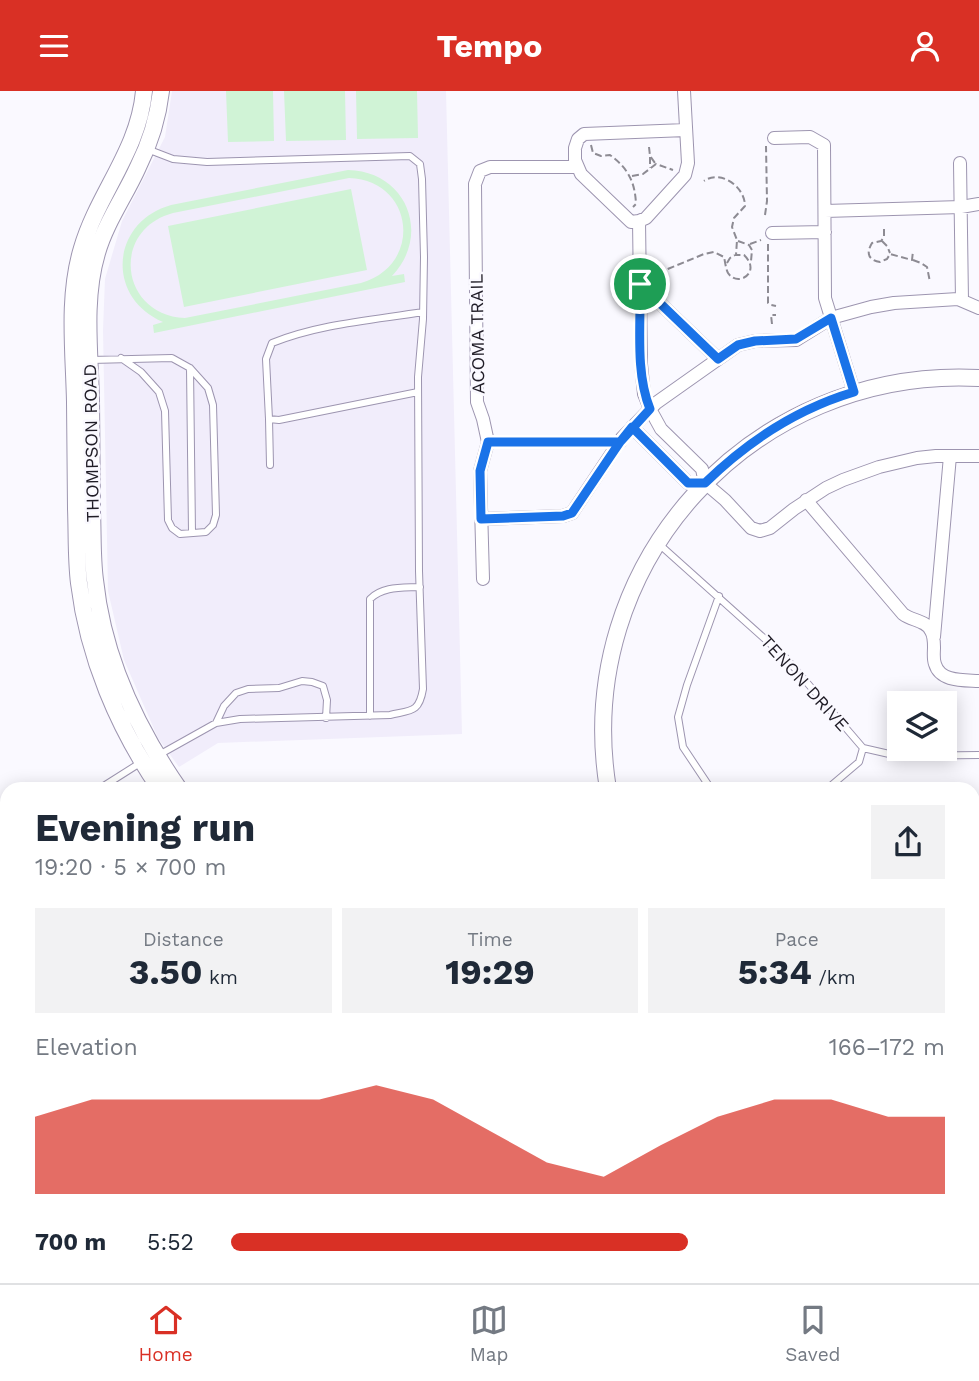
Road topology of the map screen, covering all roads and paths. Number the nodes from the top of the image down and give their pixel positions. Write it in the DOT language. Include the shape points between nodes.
graph roads {
  1 [pos="144,91"];
  2 [pos="161,91"];
  3 [pos="684,91"];
  4 [pos="686,130"];
  5 [pos="591,140"];
  6 [pos="770,140"];
  7 [pos="138,145"];
  8 [pos="649,147"];
  9 [pos="650,156"];
  10 [pos="960,163"];
  11 [pos="656,164"];
  12 [pos="578,167"];
  13 [pos="650,168"];
  14 [pos="678,170"];
  15 [pos="631,176"];
  16 [pos="704,181"];
  17 [pos="979,204"];
  18 [pos="961,207"];
  19 [pos="631,209"];
  20 [pos="825,211"];
  21 [pos="765,215"];
  22 [pos="639,221"];
  23 [pos="884,229"];
  24 [pos="825,232"];
  25 [pos="768,238"];
  26 [pos="737,240"];
  27 [pos="881,241"];
  28 [pos="749,245"];
  29 [pos="913,251"];
  30 [pos="890,254"];
  31 [pos="736,255"];
  32 [pos="912,260"];
  33 [pos="751,263"];
  34 [pos="768,263"];
  35 [pos="775,263"];
  36 [pos="726,265"];
  37 [pos="658,273"];
  38 [pos="930,282"];
  39 [pos="640,284"];
  40 [pos="962,300"];
  41 [pos="776,306"];
  42 [pos="979,307"];
  43 [pos="423,312"];
  44 [pos="776,316"];
  45 [pos="831,318"];
  46 [pos="772,324"];
  47 [pos="121,358"];
  48 [pos="718,359"];
  49 [pos="82,360"];
  50 [pos="190,368"];
  51 [pos="979,378"];
  52 [pos="418,392"];
  53 [pos="854,392"];
  54 [pos="650,409"];
  55 [pos="269,419"];
  56 [pos="632,427"];
  57 [pos="668,435"];
  58 [pos="488,442"];
  59 [pos="620,442"];
  60 [pos="654,449"];
  61 [pos="950,456"];
  62 [pos="979,456"];
  63 [pos="270,465"];
  64 [pos="705,483"];
  65 [pos="806,500"];
  66 [pos="481,519"];
  67 [pos="191,533"];
  68 [pos="657,543"];
  69 [pos="483,579"];
  70 [pos="420,587"];
  71 [pos="719,596"];
  72 [pos="934,642"];
  73 [pos="979,681"];
  74 [pos="370,716"];
  75 [pos="326,718"];
  76 [pos="216,723"];
  77 [pos="863,748"];
  78 [pos="979,755"];
  79 [pos="150,759"];
  80 [pos="111,782"];
  81 [pos="158,782"];
  82 [pos="172,782"];
  83 [pos="607,782"];
  84 [pos="706,782"];
  85 [pos="835,782"];
  1 -- 7 [label="street, THOMPSON ROAD"];
  2 -- 7 [label="street, THOMPSON ROAD" via="151,134"];
  3 -- 4 [label="street"];
  4 -- 12 [label="street" via="584,134 575,148"];
  4 -- 22 [label="street" via="685,175"];
  5 -- 15 [label="path" via="593,153 610,155"];
  6 -- 20 [label="street" via="810,137 824,145"];
  6 -- 21 [label="path"];
  7 -- 43 [label="lane" via="173,159 206,162 410,156 420,164 422,179"];
  7 -- 49 [label="street, THOMPSON ROAD" via="139,166 97,253"];
  8 -- 9 [label="path"];
  9 -- 11 [label="path"];
  9 -- 13 [label="path"];
  10 -- 18 [label="street"];
  11 -- 13 [label="path"];
  11 -- 14 [label="path"];
  12 -- 22 [label="street" via="631,222"];
  12 -- 58 [label="street, ACOMA TRAIL" via="490,167 480,171 475,184 477,403"];
  13 -- 15 [label="path"];
  15 -- 19 [label="path" via="636,204"];
  16 -- 26 [label="path" via="709,177 726,179 745,200 732,227"];
  17 -- 18 [label="street"];
  18 -- 20 [label="street"];
  18 -- 40 [label="street"];
  20 -- 24 [label="street"];
  22 -- 39 [label="street"];
  23 -- 27 [label="path"];
  24 -- 25 [label="street"];
  24 -- 45 [label="street" via="825,298"];
  25 -- 28 [label="path"];
  25 -- 34 [label="path"];
  26 -- 28 [label="path"];
  26 -- 31 [label="path"];
  27 -- 30 [label="path"];
  27 -- 30 [label="path" via="872,243 868,255 880,263"];
  28 -- 33 [label="path"];
  29 -- 32 [label="path"];
  30 -- 32 [label="path"];
  31 -- 33 [label="path" via="744,255"];
  31 -- 36 [label="path"];
  32 -- 38 [label="path" via="927,267"];
  33 -- 36 [label="path" via="749,274 738,279 728,273"];
  34 -- 35 [label="path"];
  34 -- 41 [label="path" via="768,303"];
  36 -- 37 [label="path" via="724,257 714,252"];
  39 -- 48 [label="street"];
  39 -- 54 [label="street" via="641,364"];
  40 -- 42 [label="street"];
  40 -- 45 [label="street" via="894,303"];
  43 -- 52 [label="lane"];
  43 -- 55 [label="lane" via="335,326 272,343 266,359"];
  44 -- 46 [label="path" via="771,315"];
  45 -- 48 [label="street" via="796,339 738,345"];
  45 -- 53 [label="street"];
  47 -- 49 [label="lane"];
  47 -- 50 [label="lane" via="173,358"];
  47 -- 67 [label="lane" via="159,392 165,411 168,520 180,534"];
  48 -- 54 [label="street"];
  49 -- 79 [label="street, THOMPSON ROAD" via="86,560 117,673 148,741"];
  50 -- 67 [label="lane"];
  50 -- 67 [label="lane" via="208,389 213,405 216,515 206,532"];
  51 -- 53 [label="street" via="911,380"];
  52 -- 55 [label="lane"];
  52 -- 70 [label="lane"];
  53 -- 64 [label="street" via="778,426 733,456"];
  54 -- 56 [label="street"];
  54 -- 57 [label="street"];
  55 -- 63 [label="lane"];
  56 -- 59 [label="street"];
  56 -- 60 [label="street"];
  57 -- 60 [label="street"];
  57 -- 64 [label="street" via="702,469"];
  58 -- 59 [label="street"];
  58 -- 66 [label="street, ACOMA TRAIL" via="480,471"];
  59 -- 66 [label="street" via="572,513"];
  60 -- 64 [label="street" via="688,483"];
  61 -- 62 [label="street"];
  61 -- 65 [label="street" via="879,467"];
  61 -- 72 [label="street"];
  64 -- 65 [label="street" via="757,530 770,528"];
  64 -- 68 [label="street"];
  65 -- 72 [label="street" via="903,614 928,626"];
  66 -- 69 [label="street, ACOMA TRAIL"];
  68 -- 71 [label="lane, TENON DRIVE"];
  68 -- 83 [label="street" via="619,624 607,675 603,747"];
  70 -- 74 [label="lane" via="420,702 413,709"];
  70 -- 74 [label="lane" via="391,588 370,600"];
  71 -- 77 [label="lane, TENON DRIVE" via="785,657"];
  71 -- 84 [label="lane" via="678,717 682,747"];
  72 -- 73 [label="street" via="934,663 941,674"];
  74 -- 75 [label="lane"];
  75 -- 76 [label="lane"];
  75 -- 76 [label="lane" via="323,686 302,681 236,693"];
  76 -- 79 [label="lane"];
  77 -- 78 [label="lane" via="898,756"];
  77 -- 85 [label="lane" via="859,762"];
  79 -- 80 [label="lane"];
  79 -- 81 [label="street, THOMPSON ROAD"];
  79 -- 82 [label="street, THOMPSON ROAD"];
}
